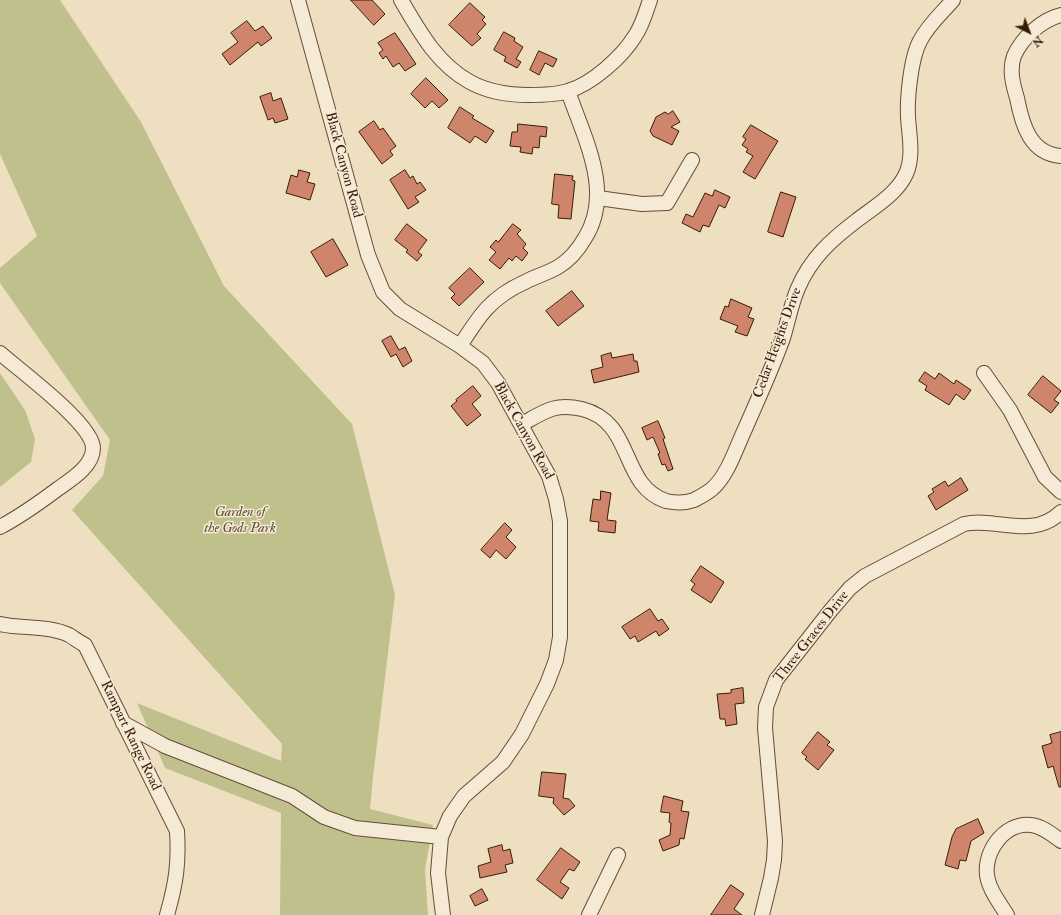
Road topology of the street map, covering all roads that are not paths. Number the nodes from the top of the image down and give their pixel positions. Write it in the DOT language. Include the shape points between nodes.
graph roads {
  1 [pos="298,0"];
  2 [pos="401,0"];
  3 [pos="650,0"];
  4 [pos="953,0"];
  5 [pos="1061,15"];
  6 [pos="568,91"];
  7 [pos="1061,156"];
  8 [pos="692,160"];
  9 [pos="598,198"];
  10 [pos="460,346"];
  11 [pos="0,353"];
  12 [pos="984,373"];
  13 [pos="522,424"];
  14 [pos="1061,492"];
  15 [pos="1061,512"];
  16 [pos="0,527"];
  17 [pos="0,624"];
  18 [pos="123,724"];
  19 [pos="442,837"];
  20 [pos="1061,841"];
  21 [pos="618,855"];
  22 [pos="167,915"];
  23 [pos="443,915"];
  24 [pos="589,915"];
  25 [pos="762,915"];
  26 [pos="1007,915"];
  1 -- 10 [label="street, Black Canyon Road" via="375,276 383,292 400,309"];
  2 -- 6 [label="street" via="430,48 449,67 470,82 492,92 517,95"];
  3 -- 6 [label="street" via="635,36 617,59 598,74"];
  4 -- 13 [label="street, Cedar Heights Drive" via="919,42 910,80 908,115 911,147 906,173 890,196 830,242 810,264 797,290 772,368 727,468 712,488 693,501 673,503 658,498 646,488 635,473 610,424 596,413 567,406 548,409"];
  5 -- 7 [label="street" via="1042,24 1024,39 1014,57 1011,76 1023,126 1031,140 1042,151"];
  6 -- 9 [label="street" via="594,167"];
  8 -- 9 [label="street" via="667,203 642,204"];
  9 -- 10 [label="street" via="592,228 570,258 553,270 505,292 488,305"];
  10 -- 13 [label="street, Black Canyon Road" via="483,363"];
  11 -- 16 [label="street" via="74,416 86,430 93,447 88,463 74,477 20,517"];
  12 -- 14 [label="street" via="1010,410 1045,477"];
  13 -- 19 [label="street, Black Canyon Road" via="549,476 560,521 560,637 556,660 522,734 503,762 464,796 450,816"];
  15 -- 25 [label="street, Three Graces Drive" via="1052,520 1036,526 978,521 964,524 864,576 831,610 776,680 766,707 765,728 775,841 774,860"];
  17 -- 18 [label="street, Rampart Range Road" via="68,634 85,645"];
  18 -- 19 [label="street" via="165,746 292,796 324,817 355,828"];
  18 -- 22 [label="street, Rampart Range Road" via="177,831 178,860 174,891"];
  19 -- 23 [label="street, Black Canyon Road" via="438,874"];
  20 -- 26 [label="street" via="1031,824 1005,833 996,844 986,860 987,879"];
  21 -- 24 [label="street"];
}
